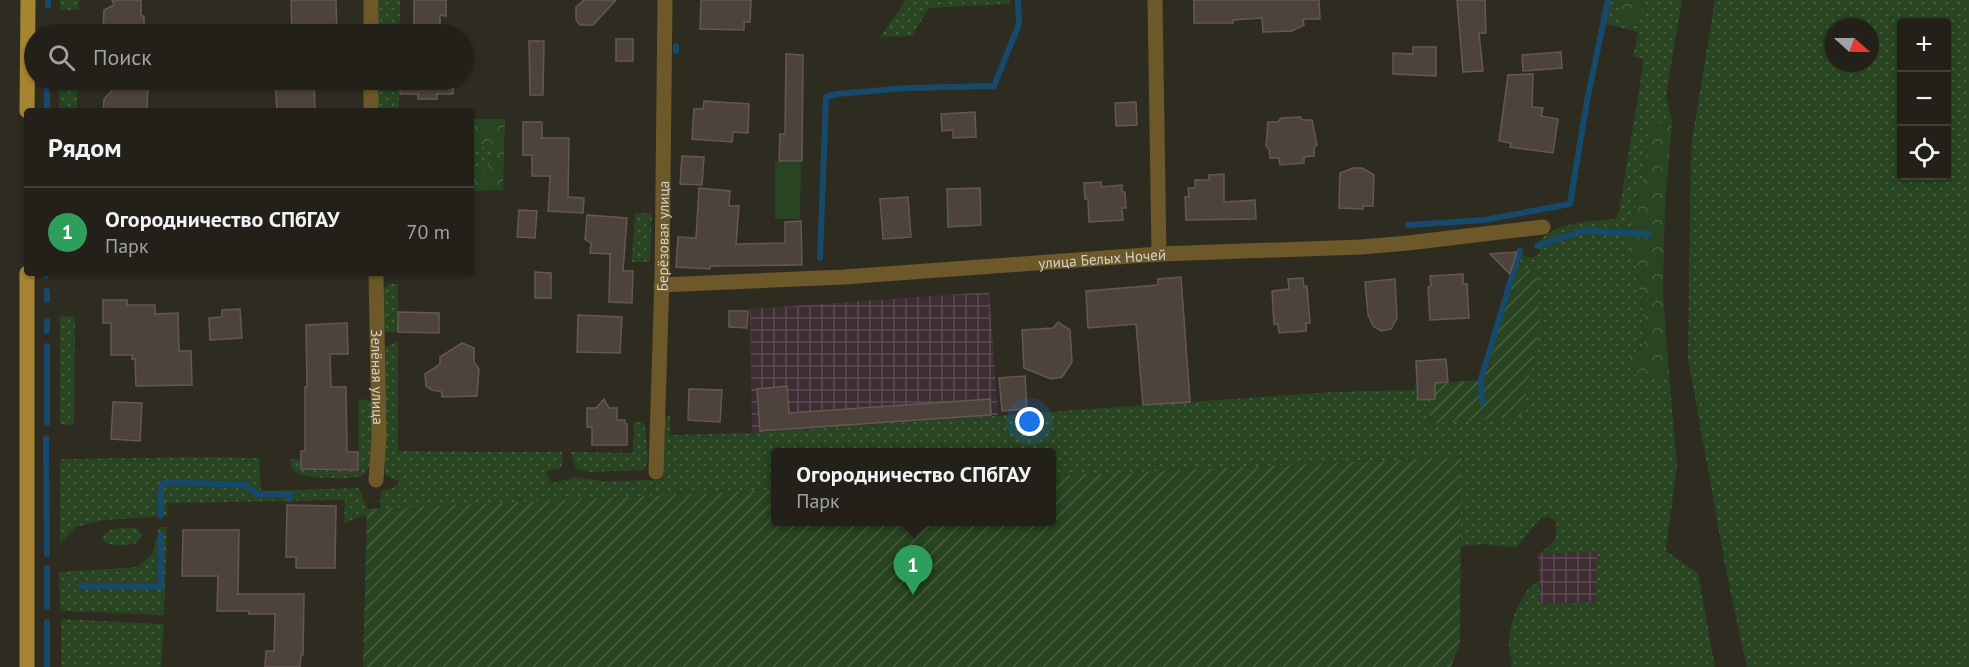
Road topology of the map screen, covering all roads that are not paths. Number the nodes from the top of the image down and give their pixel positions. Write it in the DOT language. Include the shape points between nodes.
graph roads {
  1 [pos="28,0"];
  2 [pos="371,0"];
  3 [pos="665,0"];
  4 [pos="1155,0"];
  5 [pos="28,24"];
  6 [pos="371,24"];
  7 [pos="27,90"];
  8 [pos="371,90"];
  9 [pos="27,108"];
  10 [pos="371,108"];
  11 [pos="1542,226"];
  12 [pos="1159,254"];
  13 [pos="27,276"];
  14 [pos="376,276"];
  15 [pos="662,285"];
  16 [pos="656,472"];
  17 [pos="376,480"];
  18 [pos="27,667"];
  1 -- 5 [label="main road"];
  2 -- 6 [label="street"];
  3 -- 15 [label="street, Берёзовая улица"];
  4 -- 12 [label="street"];
  7 -- 9 [label="main road"];
  8 -- 10 [label="street"];
  11 -- 12 [label="street, улица Белых Ночей" via="1408,243"];
  12 -- 15 [label="street, улица Белых Ночей" via="844,277"];
  13 -- 18 [label="main road"];
  14 -- 17 [label="street, Зелёная улица" via="380,437"];
  15 -- 16 [label="street, Берёзовая улица"];
}
